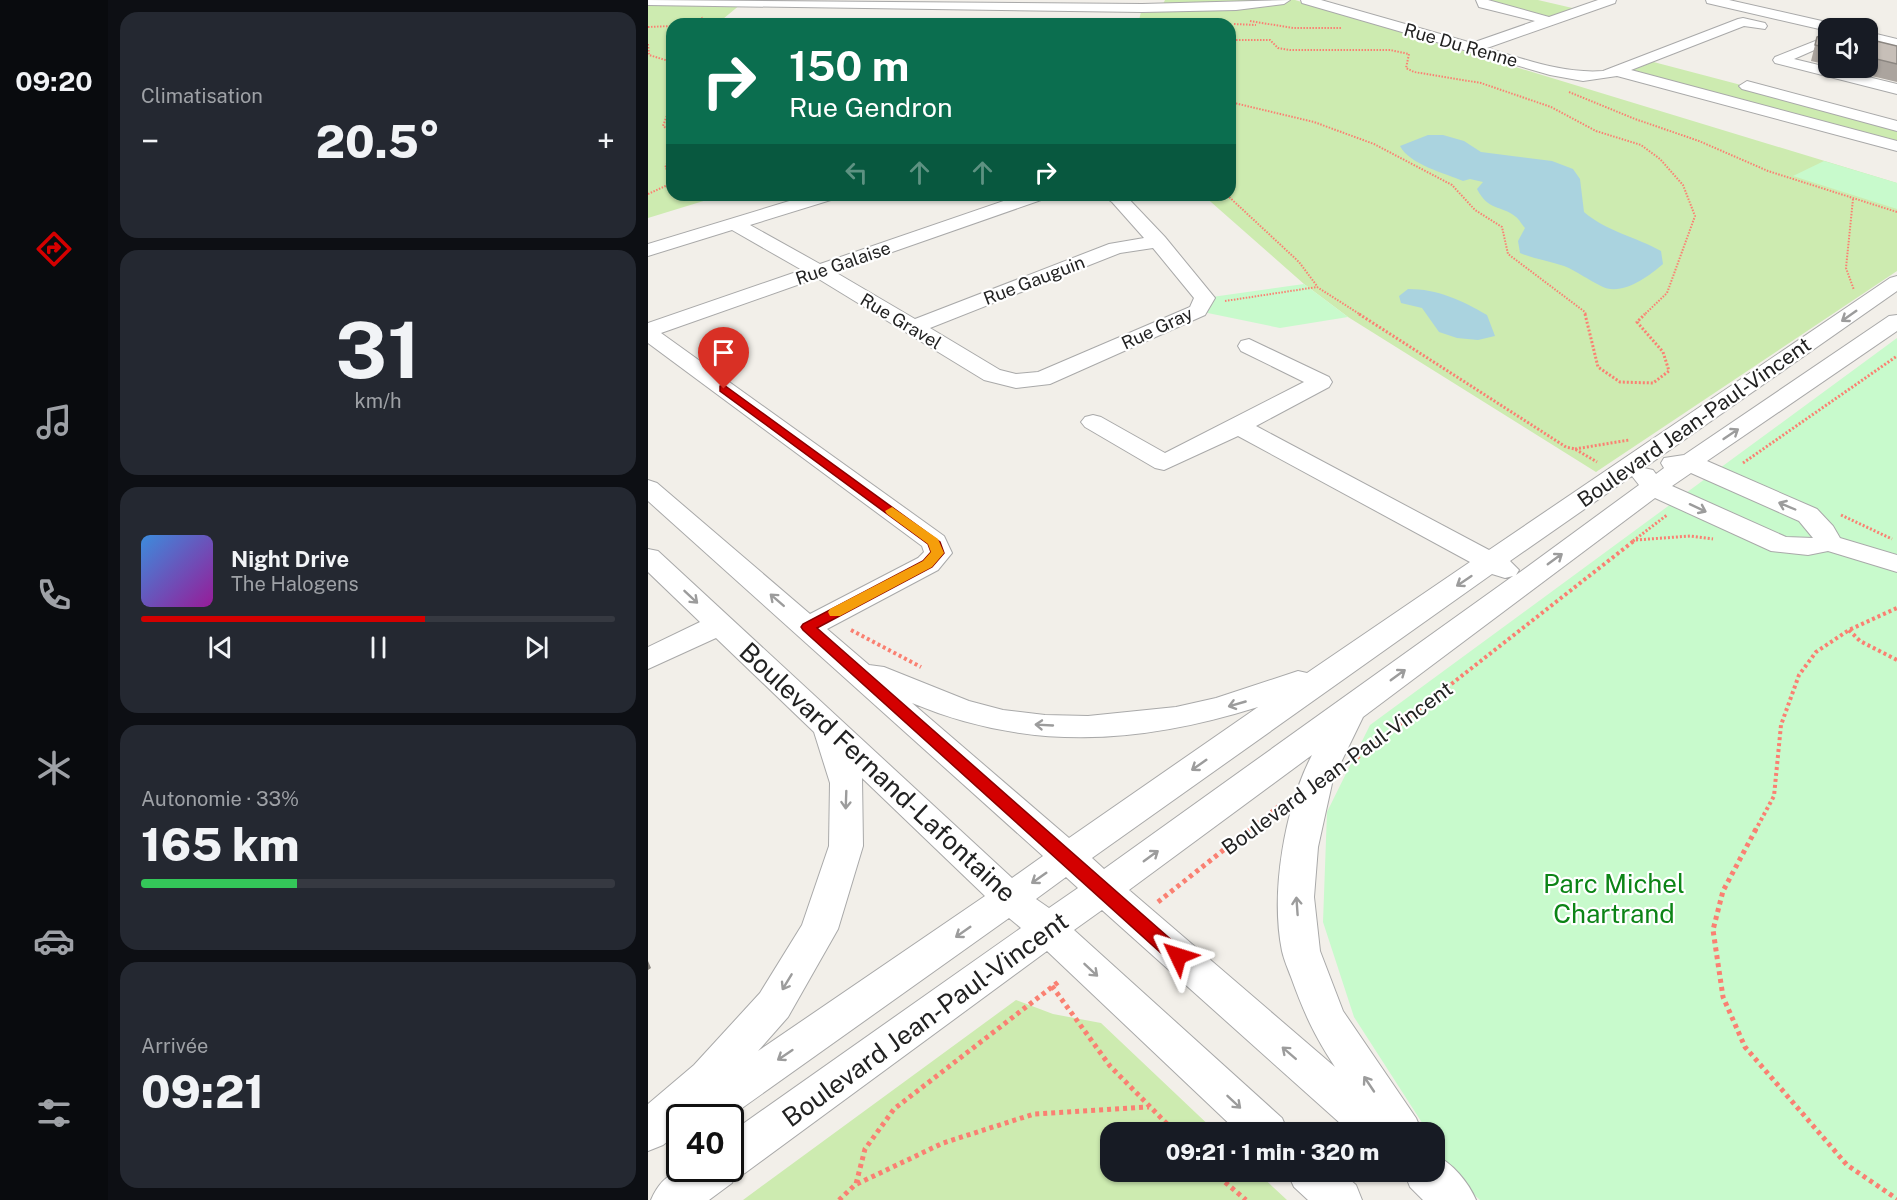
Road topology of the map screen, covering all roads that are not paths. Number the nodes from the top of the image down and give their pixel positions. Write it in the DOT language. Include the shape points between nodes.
graph roads {
  1 [pos="1284,0"];
  2 [pos="1307,0"];
  3 [pos="1482,0"];
  4 [pos="1610,0"];
  5 [pos="1712,0"];
  6 [pos="648,1"];
  7 [pos="794,2"];
  8 [pos="718,4"];
  9 [pos="1088,4"];
  10 [pos="1783,4"];
  11 [pos="1560,5"];
  12 [pos="907,6"];
  13 [pos="648,7"];
  14 [pos="967,7"];
  15 [pos="1581,10"];
  16 [pos="899,18"];
  17 [pos="960,18"];
  18 [pos="1761,19"];
  19 [pos="1549,21"];
  20 [pos="1818,34"];
  21 [pos="1878,38"];
  22 [pos="1818,43"];
  23 [pos="1897,43"];
  24 [pos="1472,48"];
  25 [pos="1878,53"];
  26 [pos="1897,58"];
  27 [pos="1646,60"];
  28 [pos="1668,65"];
  29 [pos="1818,69"];
  30 [pos="1617,71"];
  31 [pos="1853,78"];
  32 [pos="1734,83"];
  33 [pos="1897,89"];
  34 [pos="1778,95"];
  35 [pos="1751,108"];
  36 [pos="1897,126"];
  37 [pos="1897,146"];
  38 [pos="809,201"];
  39 [pos="1021,201"];
  40 [pos="1121,201"];
  41 [pos="734,224"];
  42 [pos="1158,241"];
  43 [pos="648,250"];
  44 [pos="819,271"];
  45 [pos="1897,282"];
  46 [pos="1897,321"];
  47 [pos="912,328"];
  48 [pos="648,332"];
  49 [pos="1249,346"];
  50 [pos="1042,379"];
  51 [pos="1093,422"];
  52 [pos="1238,426"];
  53 [pos="1637,451"];
  54 [pos="1698,467"];
  55 [pos="648,488"];
  56 [pos="1664,492"];
  57 [pos="1829,543"];
  58 [pos="648,557"];
  59 [pos="1491,562"];
  60 [pos="1897,564"];
  61 [pos="1526,581"];
  62 [pos="720,624"];
  63 [pos="808,627"];
  64 [pos="648,659"];
  65 [pos="1349,659"];
  66 [pos="853,666"];
  67 [pos="1351,710"];
  68 [pos="828,724"];
  69 [pos="1068,857"];
  70 [pos="1103,890"];
  71 [pos="1010,898"];
  72 [pos="1048,930"];
  73 [pos="713,1104"];
  74 [pos="1256,1122"];
  75 [pos="1368,1122"];
  76 [pos="1394,1122"];
  77 [pos="648,1131"];
  78 [pos="666,1137"];
  79 [pos="648,1149"];
  80 [pos="744,1149"];
  81 [pos="698,1182"];
  82 [pos="1320,1182"];
  83 [pos="673,1200"];
  84 [pos="1340,1200"];
  1 -- 9 [label="street" via="1208,8"];
  2 -- 24 [label="street, Rue Du Renne"];
  3 -- 19 [label="street" via="1484,4"];
  4 -- 15 [label="street"];
  5 -- 18 [label="street"];
  6 -- 8 [label="street"];
  7 -- 8 [label="street"];
  7 -- 12 [label="street"];
  8 -- 13 [label="street"];
  9 -- 14 [label="street"];
  10 -- 18 [label="street, Rue Du Renne"];
  11 -- 15 [label="street"];
  12 -- 14 [label="street"];
  12 -- 16 [label="street"];
  14 -- 17 [label="street"];
  15 -- 19 [label="street"];
  18 -- 20 [label="street"];
  18 -- 27 [label="street, Rue Du Renne" via="1743,22"];
  19 -- 24 [label="street"];
  21 -- 23 [label="street"];
  22 -- 29 [label="street" via="1780,60"];
  24 -- 30 [label="street, Rue Du Renne" via="1572,76 1594,77"];
  25 -- 26 [label="street"];
  27 -- 28 [label="street"];
  27 -- 30 [label="street, Rue Du Renne"];
  30 -- 35 [label="street, Rue Du Renne"];
  31 -- 33 [label="street"];
  32 -- 34 [label="street"];
  34 -- 35 [label="street"];
  34 -- 36 [label="street"];
  35 -- 37 [label="street, Rue Du Renne"];
  38 -- 41 [label="street"];
  39 -- 44 [label="street, Rue Galaise"];
  40 -- 42 [label="street, Rue Gray"];
  41 -- 43 [label="street"];
  41 -- 44 [label="street, Rue Gravel"];
  42 -- 47 [label="street, Rue Gauguin" via="1116,248"];
  42 -- 50 [label="street, Rue Gray" via="1205,298 1198,311"];
  44 -- 47 [label="street, Rue Gravel"];
  44 -- 48 [label="street, Rue Galaise"];
  45 -- 53 [label="street, Boulevard Jean-Paul-Vincent, one-way"];
  54 -- 46 [label="street, Boulevard Jean-Paul-Vincent, one-way"];
  47 -- 50 [label="street, Rue Gravel" via="992,375 1016,381"];
  48 -- 63 [label="street" via="934,542 938,553 928,564"];
  49 -- 52 [label="street" via="1321,382"];
  51 -- 52 [label="street" via="1164,463"];
  52 -- 59 [label="street"];
  53 -- 54 [label="street"];
  53 -- 56 [label="street"];
  53 -- 59 [label="street, Boulevard Jean-Paul-Vincent"];
  54 -- 56 [label="street, Boulevard Jean-Paul-Vincent"];
  57 -- 54 [label="street, one-way" via="1808,515"];
  63 -- 55 [label="street, one-way"];
  56 -- 57 [label="street, one-way" via="1780,545 1808,548"];
  61 -- 56 [label="street, Boulevard Jean-Paul-Vincent, one-way"];
  57 -- 60 [label="street"];
  58 -- 62 [label="street, Boulevard Fernand-Lafontaine, one-way"];
  59 -- 61 [label="street"];
  59 -- 65 [label="street, Boulevard Jean-Paul-Vincent, one-way"];
  67 -- 61 [label="street, Boulevard Jean-Paul-Vincent, one-way"];
  62 -- 64 [label="street"];
  62 -- 68 [label="street, Boulevard Fernand-Lafontaine"];
  63 -- 66 [label="street"];
  65 -- 66 [label="street, one-way" via="1262,697 1200,714 1140,724 1084,727 1025,724 963,711"];
  65 -- 69 [label="street, Boulevard Jean-Paul-Vincent, one-way"];
  66 -- 69 [label="street"];
  70 -- 67 [label="street, Boulevard Jean-Paul-Vincent, one-way"];
  76 -- 67 [label="street, one-way" via="1326,1019 1301,951 1297,887 1301,847 1316,779"];
  68 -- 71 [label="street, Boulevard Fernand-Lafontaine"];
  68 -- 77 [label="street, one-way" via="847,783 846,846 819,929 774,1005 708,1078"];
  69 -- 70 [label="street"];
  69 -- 71 [label="street, Boulevard Jean-Paul-Vincent, one-way"];
  70 -- 72 [label="street, Boulevard Jean-Paul-Vincent"];
  75 -- 70 [label="street, one-way"];
  71 -- 72 [label="street, Boulevard Fernand-Lafontaine"];
  71 -- 73 [label="street, Boulevard Jean-Paul-Vincent, one-way"];
  72 -- 74 [label="street, Boulevard Fernand-Lafontaine, one-way"];
  72 -- 80 [label="street, Boulevard Jean-Paul-Vincent"];
  78 -- 79 [label="street"];
  81 -- 83 [label="street"];
  82 -- 84 [label="street"];
}
